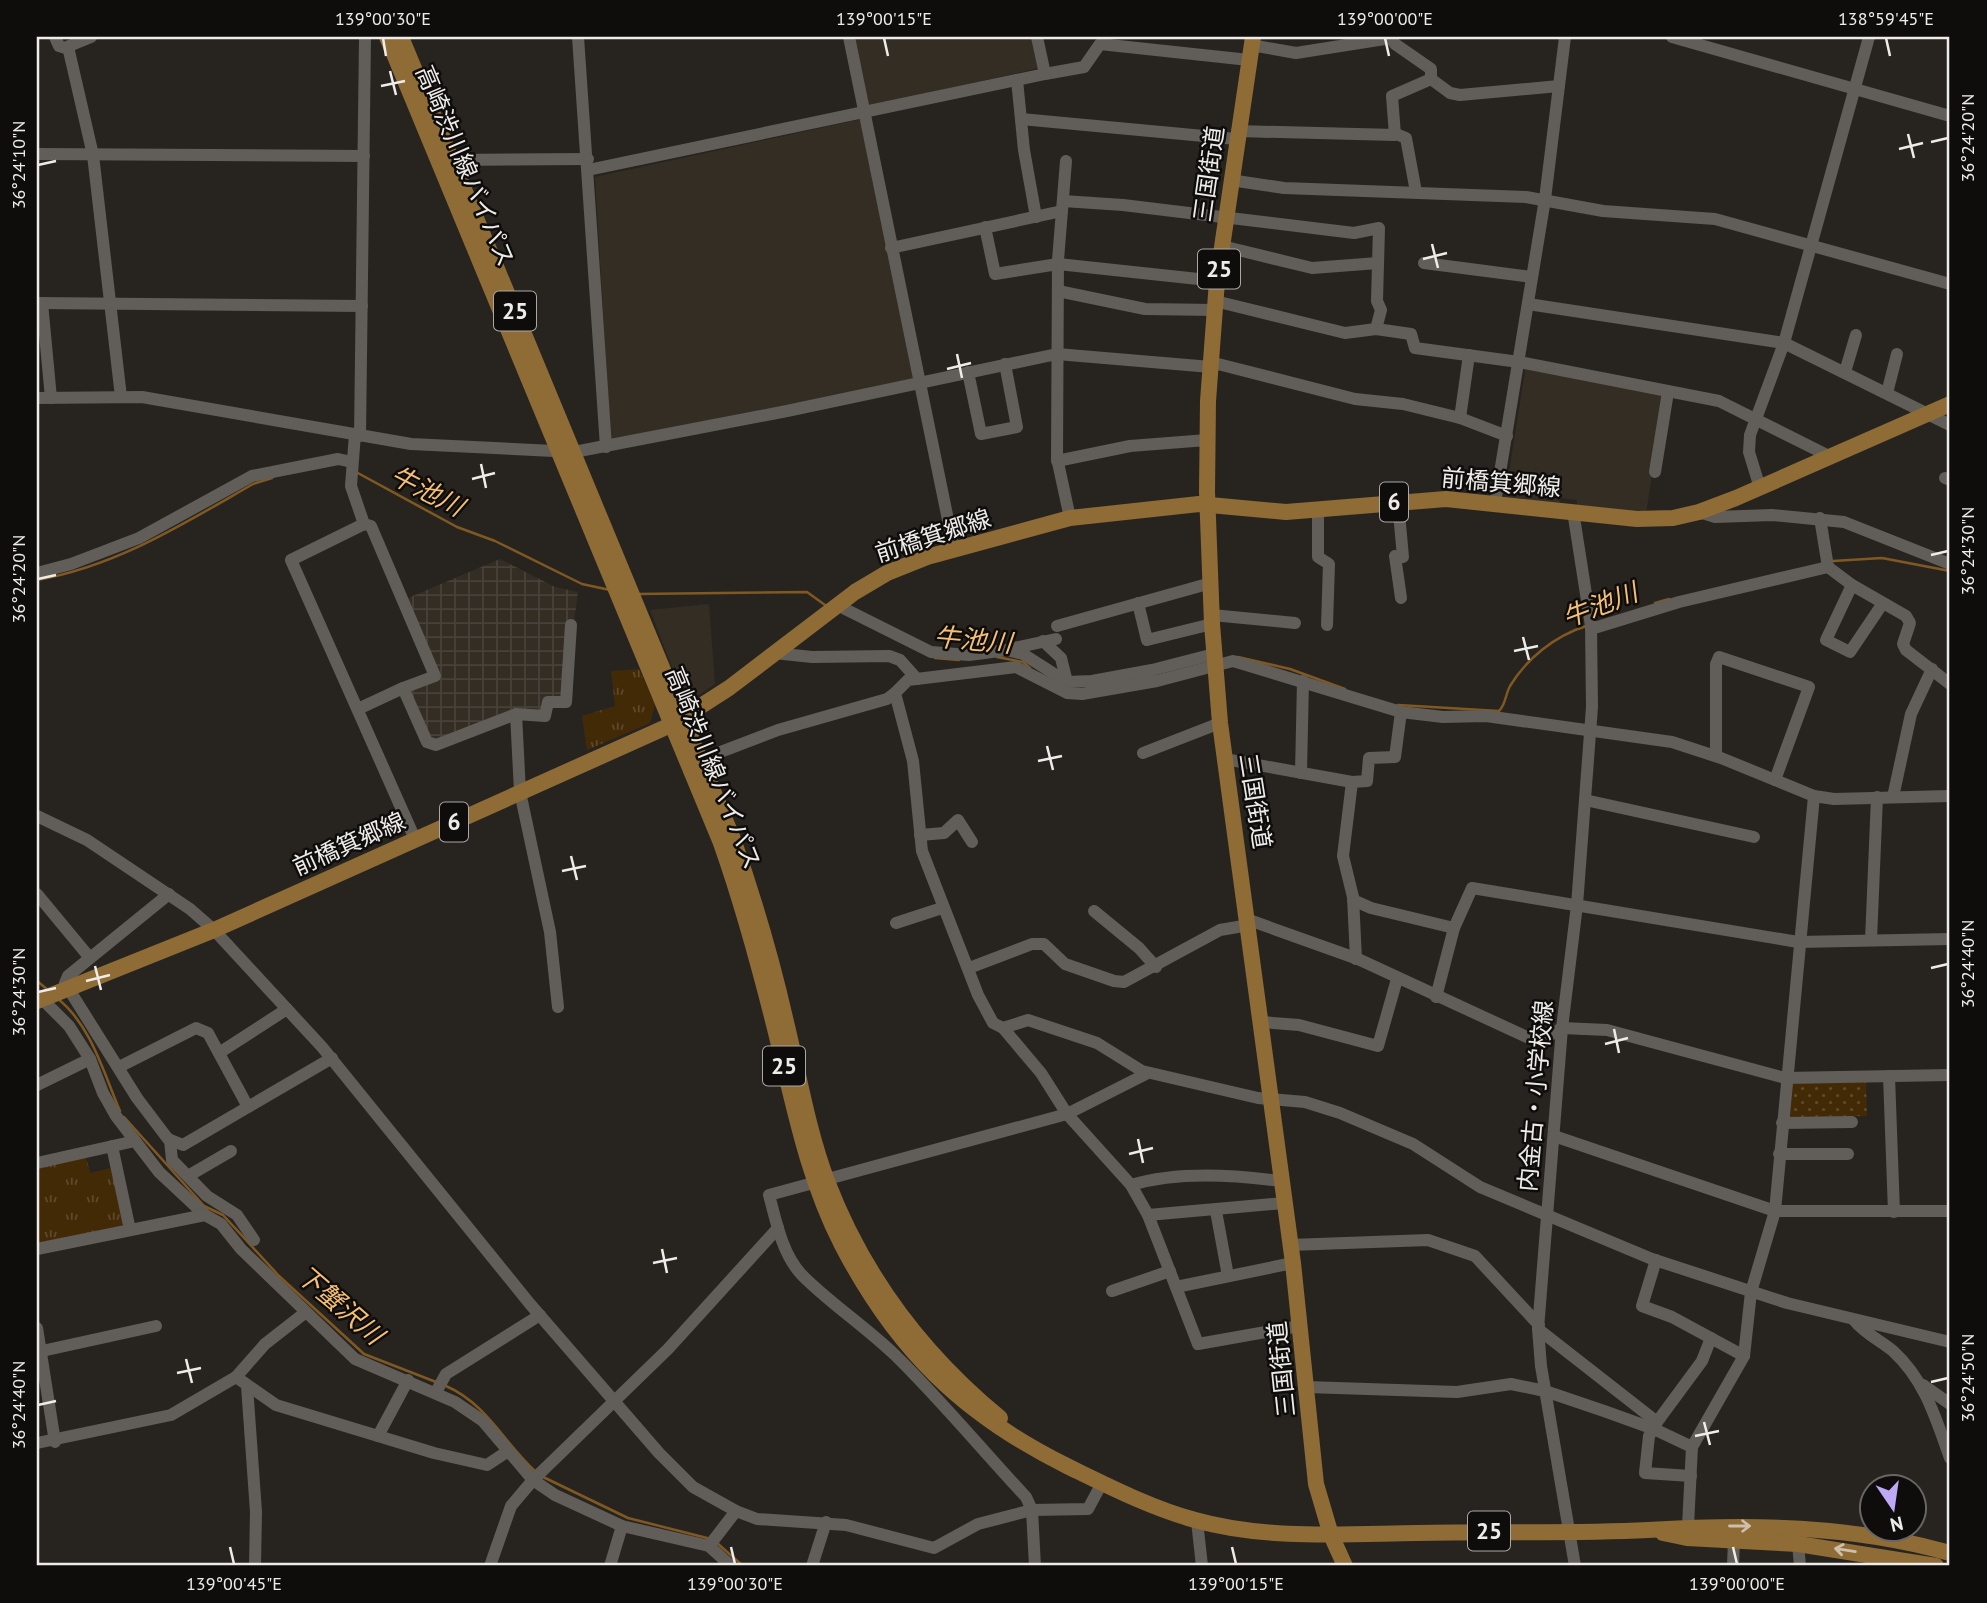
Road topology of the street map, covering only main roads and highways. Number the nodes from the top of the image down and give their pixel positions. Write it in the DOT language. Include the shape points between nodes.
graph roads {
  1 [pos="387,37"];
  2 [pos="401,37"];
  3 [pos="1251,47"];
  4 [pos="1950,404"];
  5 [pos="566,451"];
  6 [pos="1207,503"];
  7 [pos="679,721"];
  8 [pos="52,995"];
  9 [pos="821,1181"];
  10 [pos="1647,1530"];
  11 [pos="1331,1535"];
  12 [pos="1950,1553"];
  13 [pos="1345,1566"];
  14 [pos="1931,1566"];
  1 -- 5 [label="main road, 高崎渋川線バイパス / 25"];
  2 -- 5 [label="main road, 高崎渋川線バイパス / 25"];
  3 -- 6 [label="main road, 三国街道 / 25" via="1217,281"];
  4 -- 6 [label="main road, 前橋箕郷線 / 6" via="1699,512 1647,519 1446,499 1286,512"];
  5 -- 7 [label="main road, 高崎渋川線バイパス / 25"];
  6 -- 7 [label="main road, 前橋箕郷線 / 6" via="1070,518 954,549 887,573"];
  6 -- 11 [label="main road, 三国街道 / 25" via="1220,723 1293,1263 1319,1499"];
  7 -- 8 [label="main road, 前橋箕郷線 / 6" via="214,930"];
  7 -- 9 [label="main road, 高崎渋川線バイパス / 25" via="742,901"];
  7 -- 9 [label="main road, 高崎渋川線バイパス / 25" via="702,760 754,898"];
  9 -- 11 [label="main road, 高崎渋川線バイパス / 25" via="868,1267 918,1338 981,1403 1055,1460 1197,1521"];
  10 -- 11 [label="main road, 高崎渋川線バイパス / 25"];
  10 -- 12 [label="main road, 高崎渋川線バイパス / 25, one-way" via="1797,1527 1872,1536"];
  14 -- 10 [label="main road, 高崎渋川線バイパス / 25, one-way" via="1798,1544 1687,1538"];
  11 -- 13 [label="main road, 三国街道 / 25"];
}
